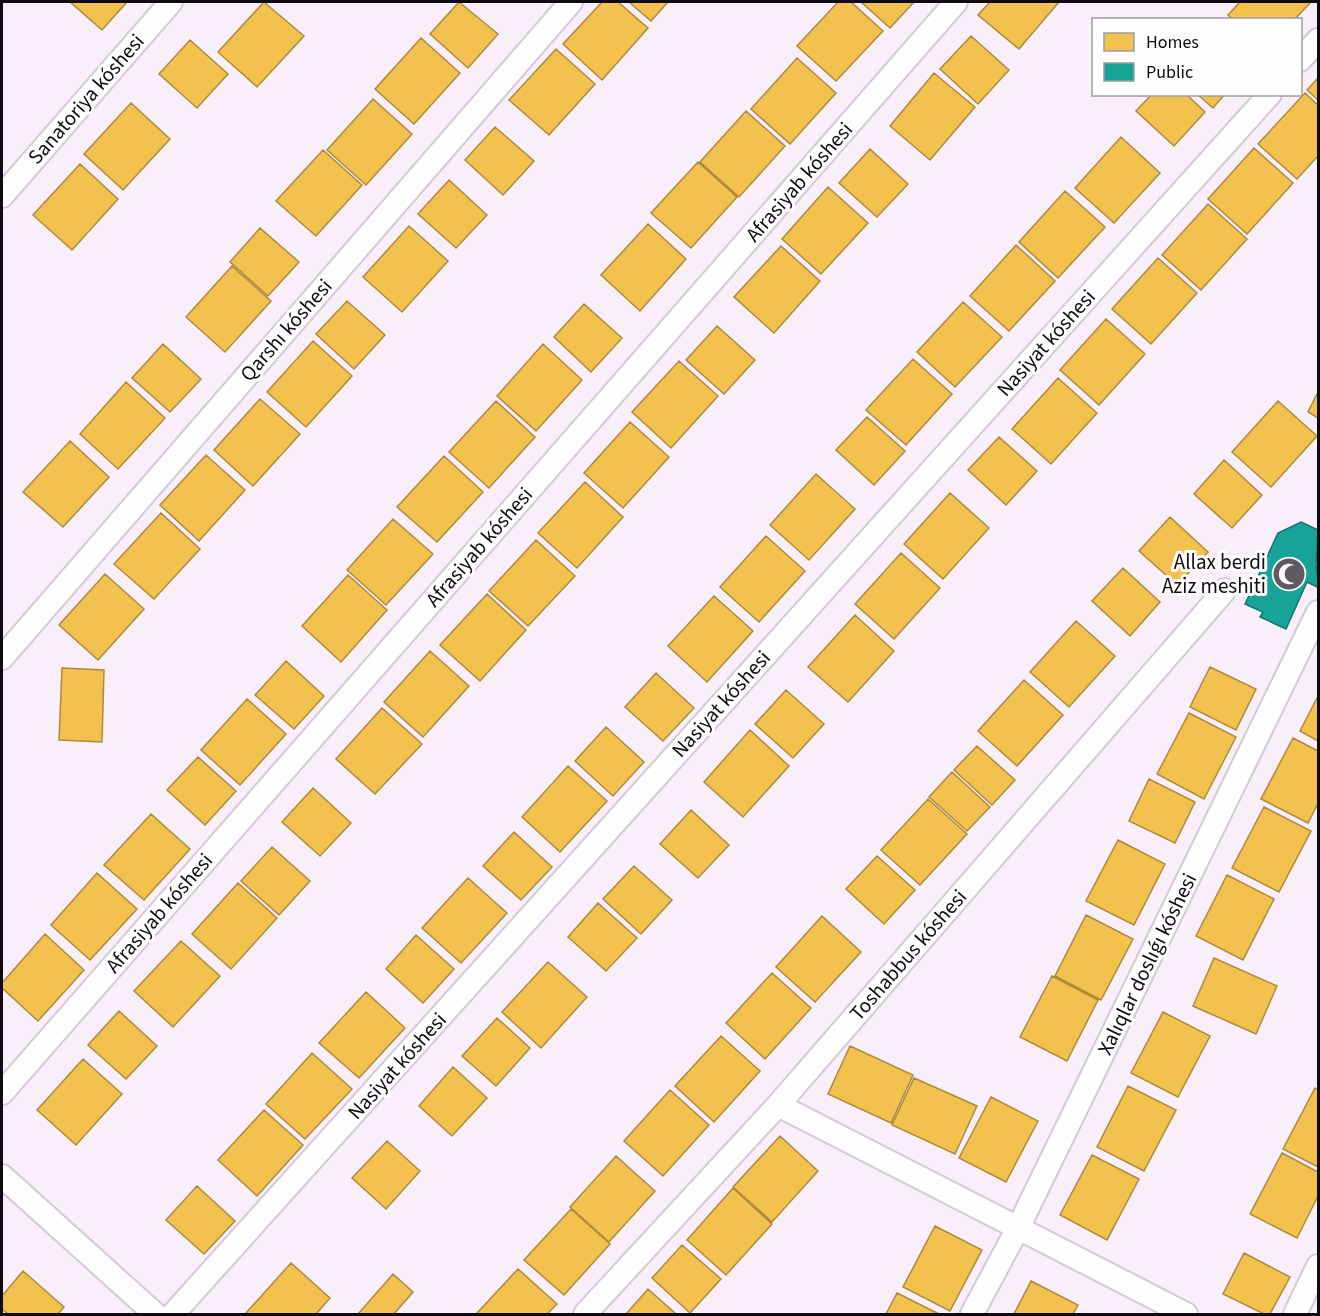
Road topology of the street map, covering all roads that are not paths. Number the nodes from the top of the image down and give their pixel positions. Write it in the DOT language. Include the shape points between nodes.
graph roads {
  1 [pos="171,2"];
  2 [pos="571,2"];
  3 [pos="956,2"];
  4 [pos="1318,40"];
  5 [pos="1302,58"];
  6 [pos="1268,96"];
  7 [pos="2,196"];
  8 [pos="1225,590"];
  9 [pos="1318,612"];
  10 [pos="2,658"];
  11 [pos="2,1094"];
  12 [pos="778,1105"];
  13 [pos="2,1176"];
  14 [pos="1018,1228"];
  15 [pos="1318,1266"];
  16 [pos="155,1314"];
  17 [pos="173,1314"];
  18 [pos="585,1314"];
  19 [pos="972,1314"];
  20 [pos="1186,1314"];
  21 [pos="1295,1314"];
  1 -- 7 [label="street, Sanatoriya kóshesi"];
  2 -- 10 [label="street, Qarshı kóshesi"];
  3 -- 11 [label="street, Afrasiyab kóshesi"];
  4 -- 5 [label="street"];
  6 -- 17 [label="street, Nasiyat kóshesi"];
  8 -- 12 [label="street, Toshabbus kóshesi"];
  9 -- 14 [label="street, Xalıqlar doslıǵı kóshesi"];
  12 -- 14 [label="street"];
  12 -- 18 [label="street, Toshabbus kóshesi"];
  13 -- 16 [label="street"];
  14 -- 19 [label="street, Xalıqlar doslıǵı kóshesi"];
  14 -- 20 [label="street"];
  15 -- 21 [label="street"];
}
